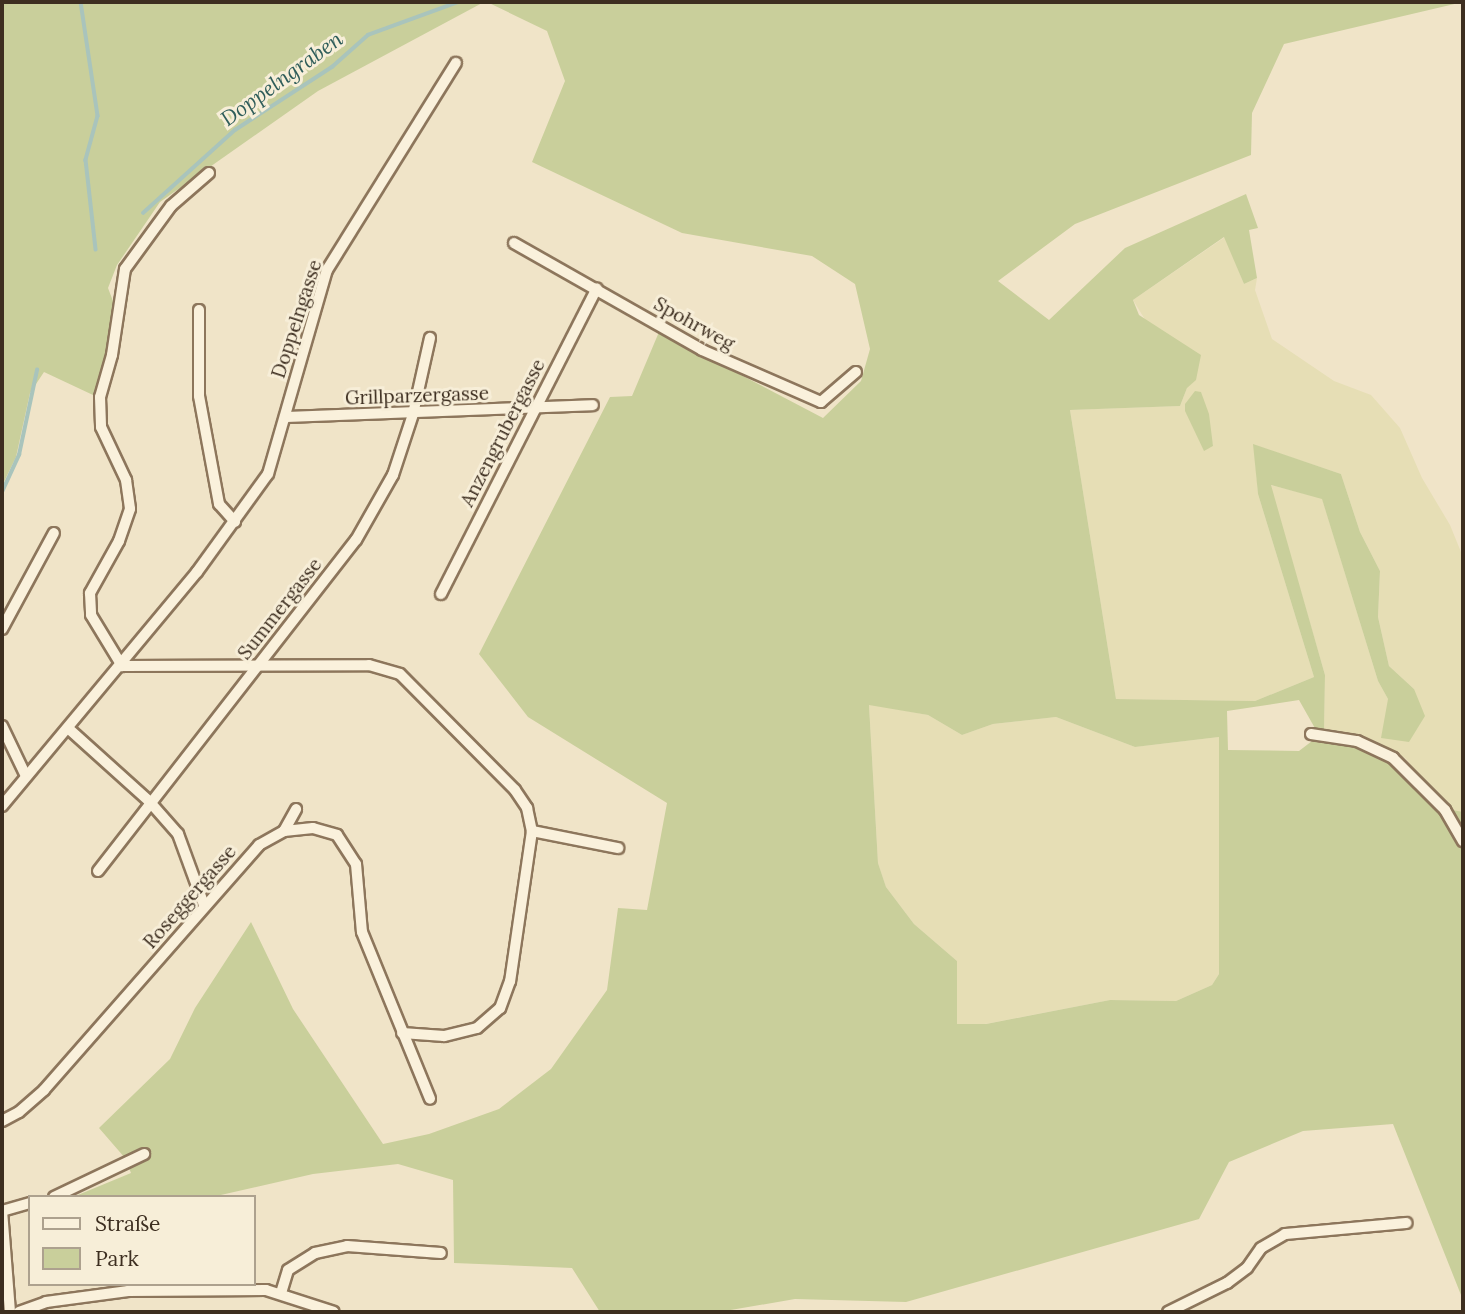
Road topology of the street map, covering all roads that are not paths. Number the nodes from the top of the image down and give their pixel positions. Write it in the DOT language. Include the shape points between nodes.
graph roads {
  1 [pos="456,63"];
  2 [pos="209,173"];
  3 [pos="514,243"];
  4 [pos="597,288"];
  5 [pos="199,310"];
  6 [pos="430,338"];
  7 [pos="856,372"];
  8 [pos="593,405"];
  9 [pos="535,409"];
  10 [pos="413,414"];
  11 [pos="285,416"];
  12 [pos="235,522"];
  13 [pos="54,533"];
  14 [pos="441,594"];
  15 [pos="2,629"];
  16 [pos="122,666"];
  17 [pos="257,667"];
  18 [pos="2,726"];
  19 [pos="69,729"];
  20 [pos="1311,734"];
  21 [pos="26,776"];
  22 [pos="149,802"];
  23 [pos="2,806"];
  24 [pos="296,809"];
  25 [pos="284,831"];
  26 [pos="532,831"];
  27 [pos="1463,841"];
  28 [pos="618,848"];
  29 [pos="98,871"];
  30 [pos="204,905"];
  31 [pos="402,1033"];
  32 [pos="430,1099"];
  33 [pos="2,1121"];
  34 [pos="144,1154"];
  35 [pos="58,1195"];
  36 [pos="28,1204"];
  37 [pos="1407,1223"];
  38 [pos="441,1253"];
  39 [pos="281,1293"];
  40 [pos="10,1312"];
  41 [pos="19,1312"];
  42 [pos="334,1312"];
  43 [pos="1168,1312"];
  1 -- 11 [label="street, Doppelngasse" via="327,271"];
  2 -- 16 [label="street" via="171,206 125,270 112,355 100,397 101,427 126,480 130,509 119,541 90,593 91,615"];
  3 -- 4 [label="street, Spohrweg"];
  4 -- 7 [label="street, Spohrweg" via="702,350 821,402"];
  4 -- 9 [label="street, Anzengrubergasse"];
  5 -- 12 [label="street" via="199,396 219,504"];
  6 -- 10 [label="street, Summergasse"];
  8 -- 9 [label="street, Grillparzergasse"];
  9 -- 10 [label="street, Grillparzergasse"];
  9 -- 14 [label="street, Anzengrubergasse"];
  10 -- 11 [label="street, Grillparzergasse"];
  10 -- 17 [label="street, Summergasse" via="393,475 356,540"];
  11 -- 12 [label="street, Doppelngasse" via="268,474"];
  12 -- 16 [label="street, Doppelngasse"];
  13 -- 15 [label="street"];
  16 -- 17 [label="street"];
  16 -- 19 [label="street, Doppelngasse"];
  17 -- 22 [label="street, Summergasse"];
  17 -- 26 [label="street" via="369,665 400,674 515,790 527,807"];
  18 -- 21 [label="street"];
  19 -- 21 [label="street, Doppelngasse"];
  19 -- 22 [label="street"];
  20 -- 27 [label="street" via="1357,741 1393,758 1445,810"];
  21 -- 23 [label="street, Doppelngasse"];
  22 -- 29 [label="street, Summergasse"];
  22 -- 30 [label="street" via="178,834"];
  24 -- 25 [label="street"];
  25 -- 30 [label="street, Roseggergasse" via="259,845"];
  25 -- 31 [label="street" via="313,828 337,835 356,863 362,932"];
  26 -- 28 [label="street"];
  26 -- 31 [label="street" via="510,981 500,1008 477,1028 444,1036"];
  30 -- 33 [label="street, Roseggergasse" via="44,1090"];
  31 -- 32 [label="street"];
  34 -- 35 [label="street"];
  36 -- 40 [label="street" via="2,1211"];
  37 -- 43 [label="street" via="1285,1234 1261,1248 1247,1268 1227,1283"];
  38 -- 39 [label="street" via="347,1246 315,1253 288,1270"];
  39 -- 41 [label="street" via="128,1291 46,1302"];
  39 -- 42 [label="street"];
}
